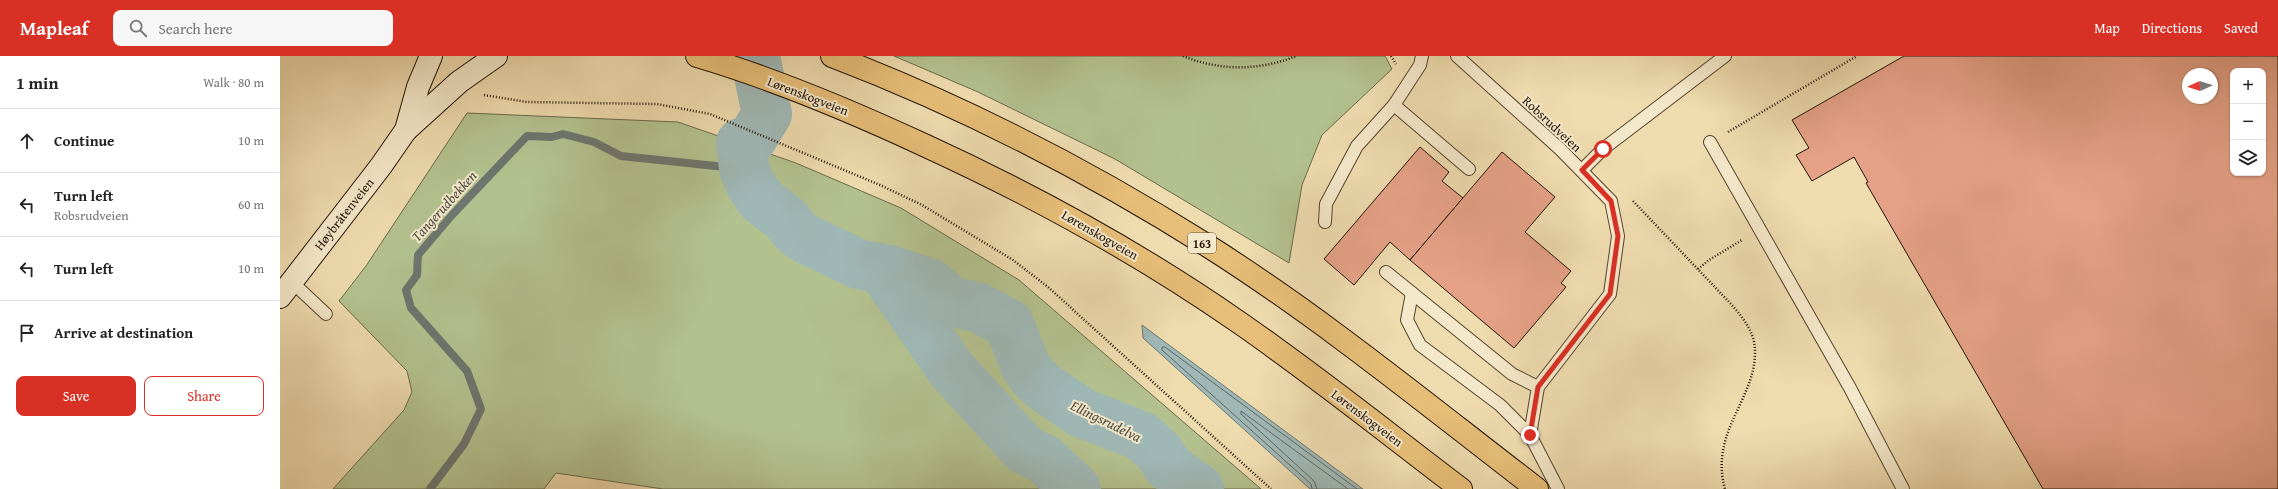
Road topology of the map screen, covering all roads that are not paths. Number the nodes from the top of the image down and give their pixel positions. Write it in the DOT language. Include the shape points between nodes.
graph roads {
  1 [pos="431,56"];
  2 [pos="496,56"];
  3 [pos="832,56"];
  4 [pos="1422,56"];
  5 [pos="1457,56"];
  6 [pos="1725,56"];
  7 [pos="702,57"];
  8 [pos="1394,105"];
  9 [pos="406,130"];
  10 [pos="1710,142"];
  11 [pos="1468,169"];
  12 [pos="1582,170"];
  13 [pos="1325,222"];
  14 [pos="1386,272"];
  15 [pos="286,289"];
  16 [pos="1412,293"];
  17 [pos="326,314"];
  18 [pos="1538,387"];
  19 [pos="1530,435"];
  20 [pos="1461,489"];
  21 [pos="1537,489"];
  22 [pos="1558,489"];
  23 [pos="1903,489"];
  1 -- 9 [label="main road, Høybråtenveien" via="418,88"];
  2 -- 9 [label="main road, Høybråtenveien" via="459,82"];
  3 -- 21 [label="highway, 163" via="910,88 1030,144 1087,174 1207,246 1317,321"];
  4 -- 8 [label="lane" via="1420,65"];
  5 -- 12 [label="lane, Robsrudveien"];
  6 -- 12 [label="lane" via="1603,149"];
  7 -- 20 [label="highway, Lørenskogveien" via="848,111 961,162 1127,250 1237,320"];
  8 -- 11 [label="lane"];
  8 -- 13 [label="lane" via="1358,146 1326,204"];
  9 -- 15 [label="main road, Høybråtenveien"];
  10 -- 23 [label="lane" via="1850,388"];
  12 -- 18 [label="lane, Robsrudveien" via="1611,201 1618,236 1610,294"];
  14 -- 16 [label="lane"];
  15 -- 17 [label="lane"];
  16 -- 18 [label="lane" via="1512,374"];
  16 -- 19 [label="lane" via="1408,320 1420,344 1500,405"];
  18 -- 19 [label="lane"];
  19 -- 22 [label="lane"];
}
